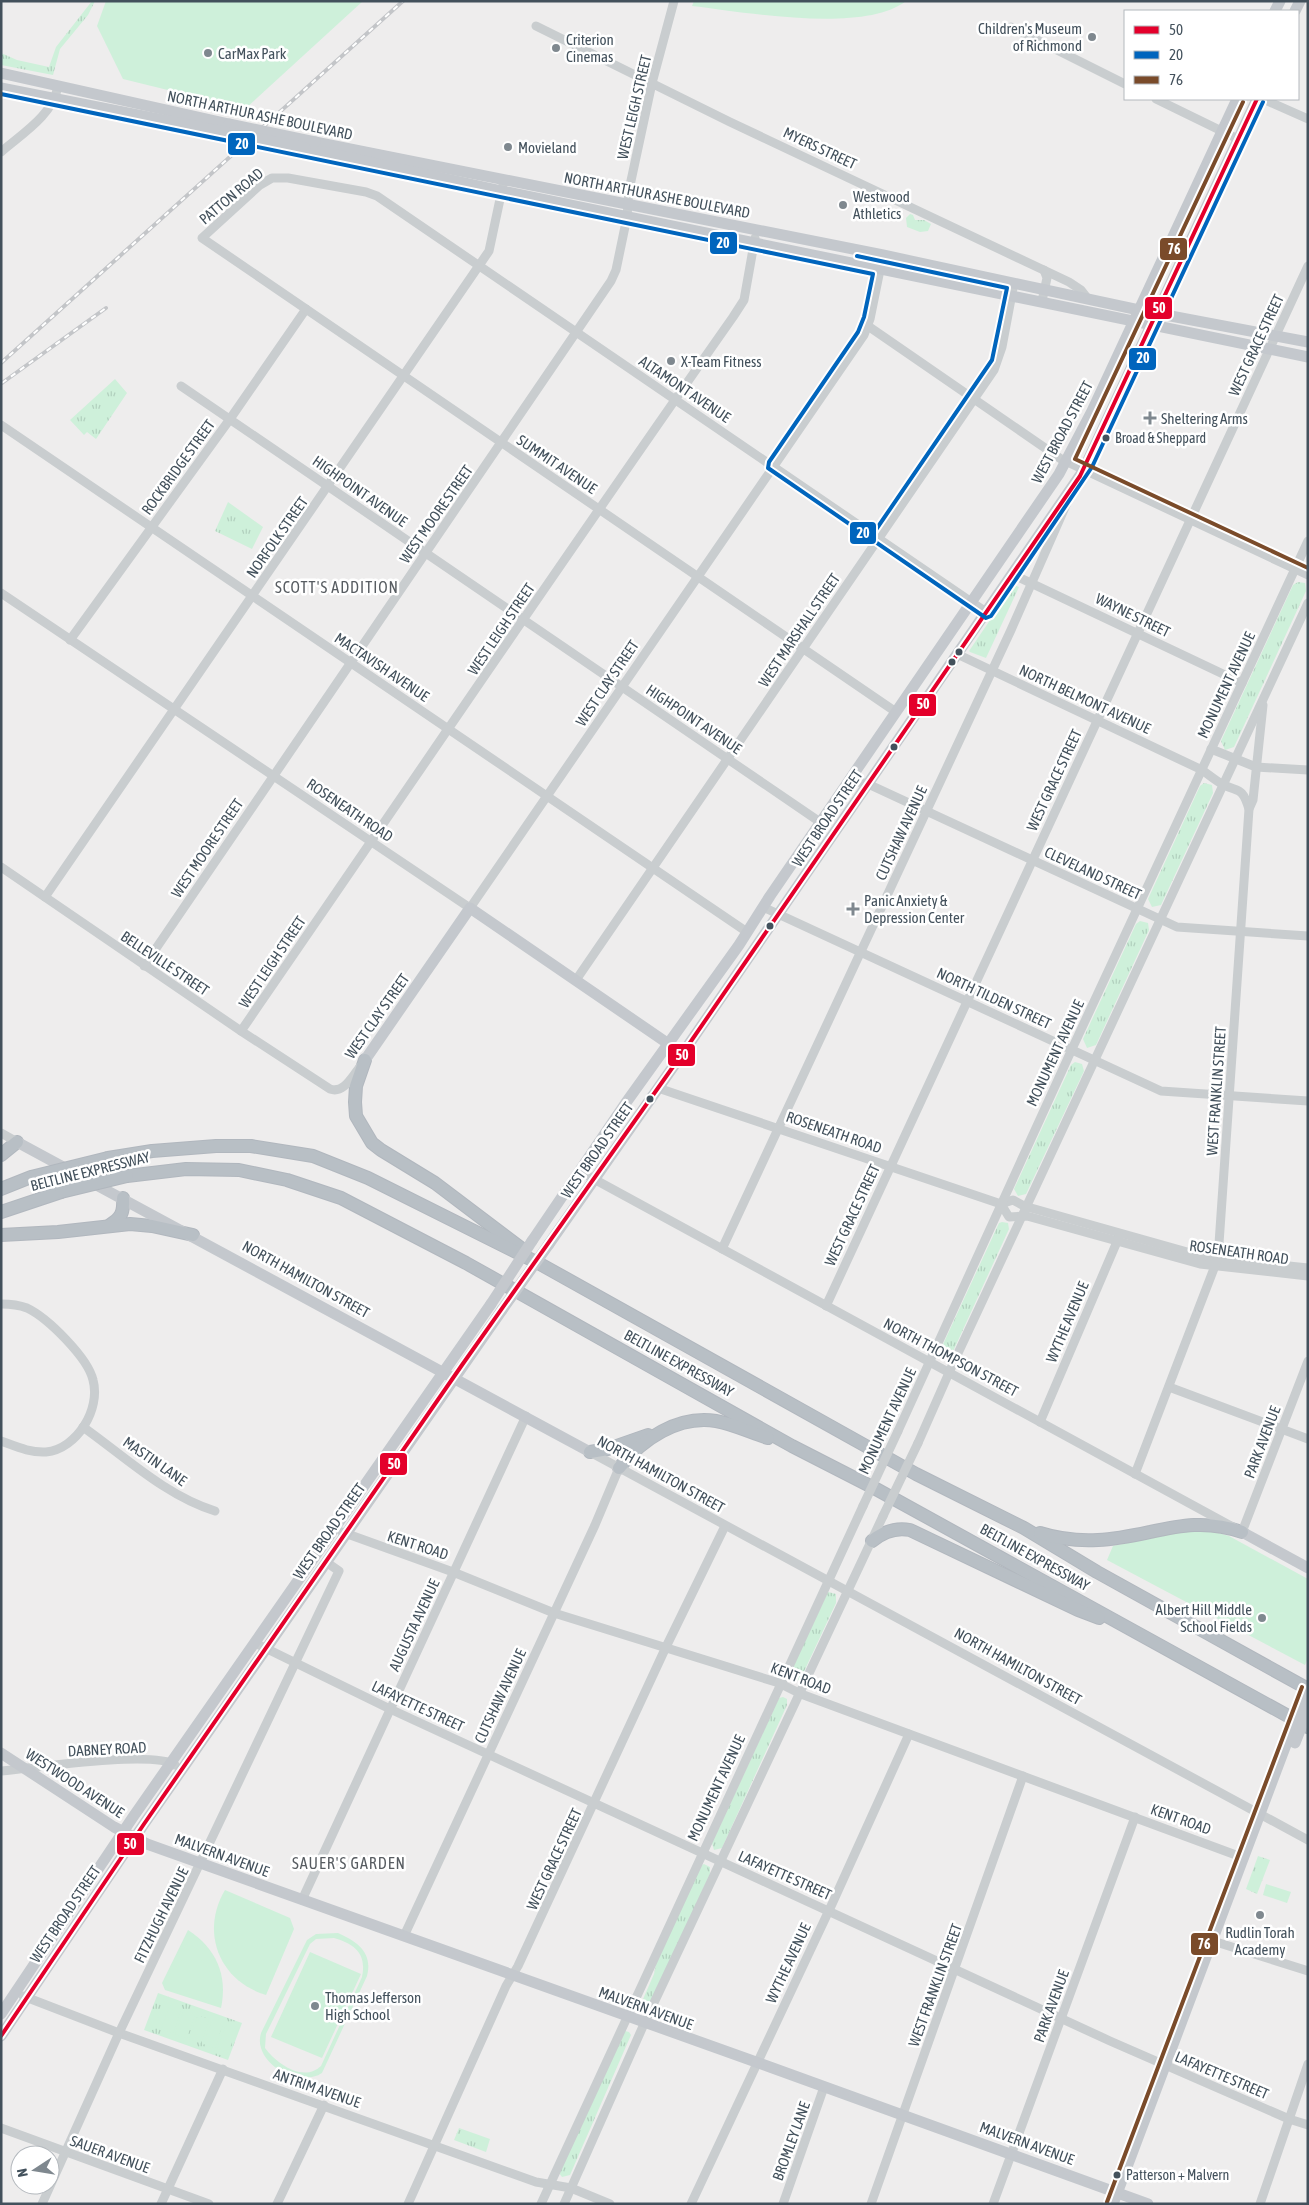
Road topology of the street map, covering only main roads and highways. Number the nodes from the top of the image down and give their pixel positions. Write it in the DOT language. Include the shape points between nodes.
graph roads {
  1 [pos="1,73"];
  2 [pos="1,88"];
  3 [pos="1237,100"];
  4 [pos="1257,100"];
  5 [pos="226,128"];
  6 [pos="503,186"];
  7 [pos="1157,313"];
  8 [pos="1137,315"];
  9 [pos="1152,324"];
  10 [pos="1308,342"];
  11 [pos="1308,357"];
  12 [pos="470,908"];
  13 [pos="668,1044"];
  14 [pos="682,1054"];
  15 [pos="365,1060"];
  16 [pos="17,1142"];
  17 [pos="1,1155"];
  18 [pos="1,1189"];
  19 [pos="123,1198"];
  20 [pos="1,1212"];
  21 [pos="108,1227"];
  22 [pos="1,1235"];
  23 [pos="193,1235"];
  24 [pos="540,1264"];
  25 [pos="449,1374"];
  26 [pos="664,1430"];
  27 [pos="792,1446"];
  28 [pos="590,1452"];
  29 [pos="619,1468"];
  30 [pos="1024,1528"];
  31 [pos="340,1531"];
  32 [pos="1242,1532"];
  33 [pos="872,1541"];
  34 [pos="1308,1568"];
  35 [pos="1134,1630"];
  36 [pos="1308,1689"];
  37 [pos="1308,1710"];
  38 [pos="1308,1727"];
  39 [pos="1291,1743"];
  40 [pos="1,1753"];
  41 [pos="176,1766"];
  42 [pos="123,1832"];
  43 [pos="134,1838"];
  44 [pos="1,2014"];
  45 [pos="1,2036"];
  46 [pos="1115,2198"];
  47 [pos="1148,2204"];
  1 -- 5 [label="main road, NORTH ARTHUR ASHE BOULEVARD"];
  2 -- 5 [label="main road, NORTH ARTHUR ASHE BOULEVARD"];
  3 -- 8 [label="main road, WEST BROAD STREET"];
  4 -- 7 [label="main road, WEST BROAD STREET"];
  5 -- 6 [label="main road, NORTH ARTHUR ASHE BOULEVARD, bridge"];
  6 -- 8 [label="main road, NORTH ARTHUR ASHE BOULEVARD" via="627,217 880,269 1042,301"];
  6 -- 8 [label="main road, NORTH ARTHUR ASHE BOULEVARD" via="628,205 883,255 1088,299"];
  7 -- 8 [label="main road, NORTH ARTHUR ASHE BOULEVARD"];
  7 -- 9 [label="main road, WEST BROAD STREET"];
  7 -- 10 [label="main road, NORTH ARTHUR ASHE BOULEVARD"];
  8 -- 9 [label="main road, NORTH ARTHUR ASHE BOULEVARD"];
  8 -- 13 [label="main road, WEST BROAD STREET" via="1066,462"];
  9 -- 11 [label="main road, NORTH ARTHUR ASHE BOULEVARD"];
  9 -- 14 [label="main road, WEST BROAD STREET" via="1076,482"];
  12 -- 13 [label="main road, ROSENEATH ROAD"];
  12 -- 15 [label="main road, WEST CLAY STREET"];
  13 -- 14 [label="main road, ROSENEATH ROAD"];
  13 -- 25 [label="main road, WEST BROAD STREET, bridge" via="532,1241"];
  14 -- 25 [label="main road, WEST BROAD STREET, bridge" via="502,1310"];
  15 -- 24 [label="highway" via="356,1086 356,1116 372,1143 435,1183"];
  16 -- 17 [label="highway"];
  16 -- 19 [label="main road, NORTH HAMILTON STREET"];
  18 -- 24 [label="highway, BELTLINE EXPRESSWAY, bridge" via="108,1158 152,1151 216,1146 277,1149 314,1156 368,1178"];
  19 -- 21 [label="highway" via="120,1219"];
  19 -- 23 [label="main road, NORTH HAMILTON STREET"];
  20 -- 27 [label="highway, BELTLINE EXPRESSWAY, bridge" via="61,1192 128,1176 186,1169 239,1170 287,1180 341,1198 466,1263"];
  21 -- 22 [label="highway"];
  21 -- 23 [label="highway" via="152,1226"];
  23 -- 25 [label="main road, NORTH HAMILTON STREET"];
  24 -- 30 [label="highway, BELTLINE EXPRESSWAY" via="916,1474"];
  25 -- 28 [label="main road, NORTH HAMILTON STREET"];
  25 -- 31 [label="main road, WEST BROAD STREET"];
  26 -- 27 [label="highway" via="690,1422 715,1421"];
  26 -- 28 [label="highway"];
  26 -- 29 [label="highway" via="638,1446"];
  27 -- 35 [label="highway, BELTLINE EXPRESSWAY"];
  30 -- 32 [label="highway" via="1057,1538 1086,1541 1188,1524 1224,1526"];
  30 -- 36 [label="highway, BELTLINE EXPRESSWAY"];
  31 -- 41 [label="main road, WEST BROAD STREET" via="255,1643"];
  31 -- 41 [label="main road, WEST BROAD STREET" via="326,1562 266,1648"];
  32 -- 34 [label="main road, NORTH THOMPSON STREET"];
  33 -- 35 [label="highway" via="887,1531 910,1530 1078,1610"];
  35 -- 38 [label="highway, BELTLINE EXPRESSWAY"];
  36 -- 39 [label="main road, bridge"];
  37 -- 39 [label="main road, bridge"];
  39 -- 46 [label="main road" via="1281,1757"];
  40 -- 42 [label="main road, WESTWOOD AVENUE"];
  41 -- 42 [label="main road, WEST BROAD STREET"];
  41 -- 43 [label="main road, WEST BROAD STREET"];
  42 -- 43 [label="main road, WESTWOOD AVENUE"];
  42 -- 44 [label="main road, WEST BROAD STREET"];
  43 -- 45 [label="main road, WEST BROAD STREET"];
  43 -- 46 [label="main road, MALVERN AVENUE" via="644,2024 1012,2153"];
  46 -- 47 [label="main road, MALVERN AVENUE"];
}
